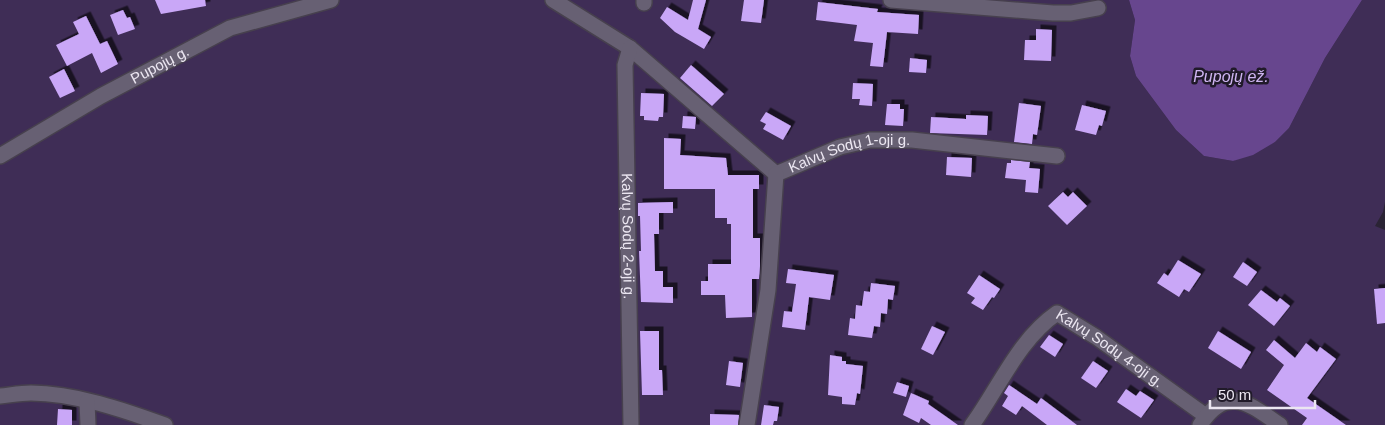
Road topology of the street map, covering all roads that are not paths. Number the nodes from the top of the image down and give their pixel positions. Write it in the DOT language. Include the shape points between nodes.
graph roads {
  1 [pos="331,0"];
  2 [pos="553,0"];
  3 [pos="891,0"];
  4 [pos="1098,8"];
  5 [pos="630,48"];
  6 [pos="1,152"];
  7 [pos="1057,156"];
  8 [pos="776,174"];
  9 [pos="0,396"];
  10 [pos="87,402"];
  11 [pos="1203,421"];
  12 [pos="88,425"];
  13 [pos="165,425"];
  14 [pos="632,425"];
  15 [pos="747,425"];
  16 [pos="972,425"];
  17 [pos="1280,425"];
  1 -- 6 [label="street, Pupojų g." via="230,28"];
  2 -- 5 [label="street, Kalvų Sodų 1-oji g."];
  3 -- 4 [label="street" via="1053,13"];
  5 -- 8 [label="street, Kalvų Sodų 1-oji g."];
  5 -- 14 [label="street, Kalvų Sodų 2-oji g." via="625,65"];
  7 -- 8 [label="street, Kalvų Sodų 1-oji g." via="912,140 870,140 840,147"];
  8 -- 15 [label="street" via="768,290"];
  9 -- 10 [label="street" via="31,393"];
  10 -- 12 [label="street"];
  10 -- 13 [label="street" via="120,409"];
  11 -- 16 [label="street, Kalvų Sodų 4-oji g." via="1096,337 1057,313 1044,322 1026,343"];
  11 -- 17 [label="street, Kalvų Sodų 4-oji g." via="1213,408 1224,401 1239,400"];
}
